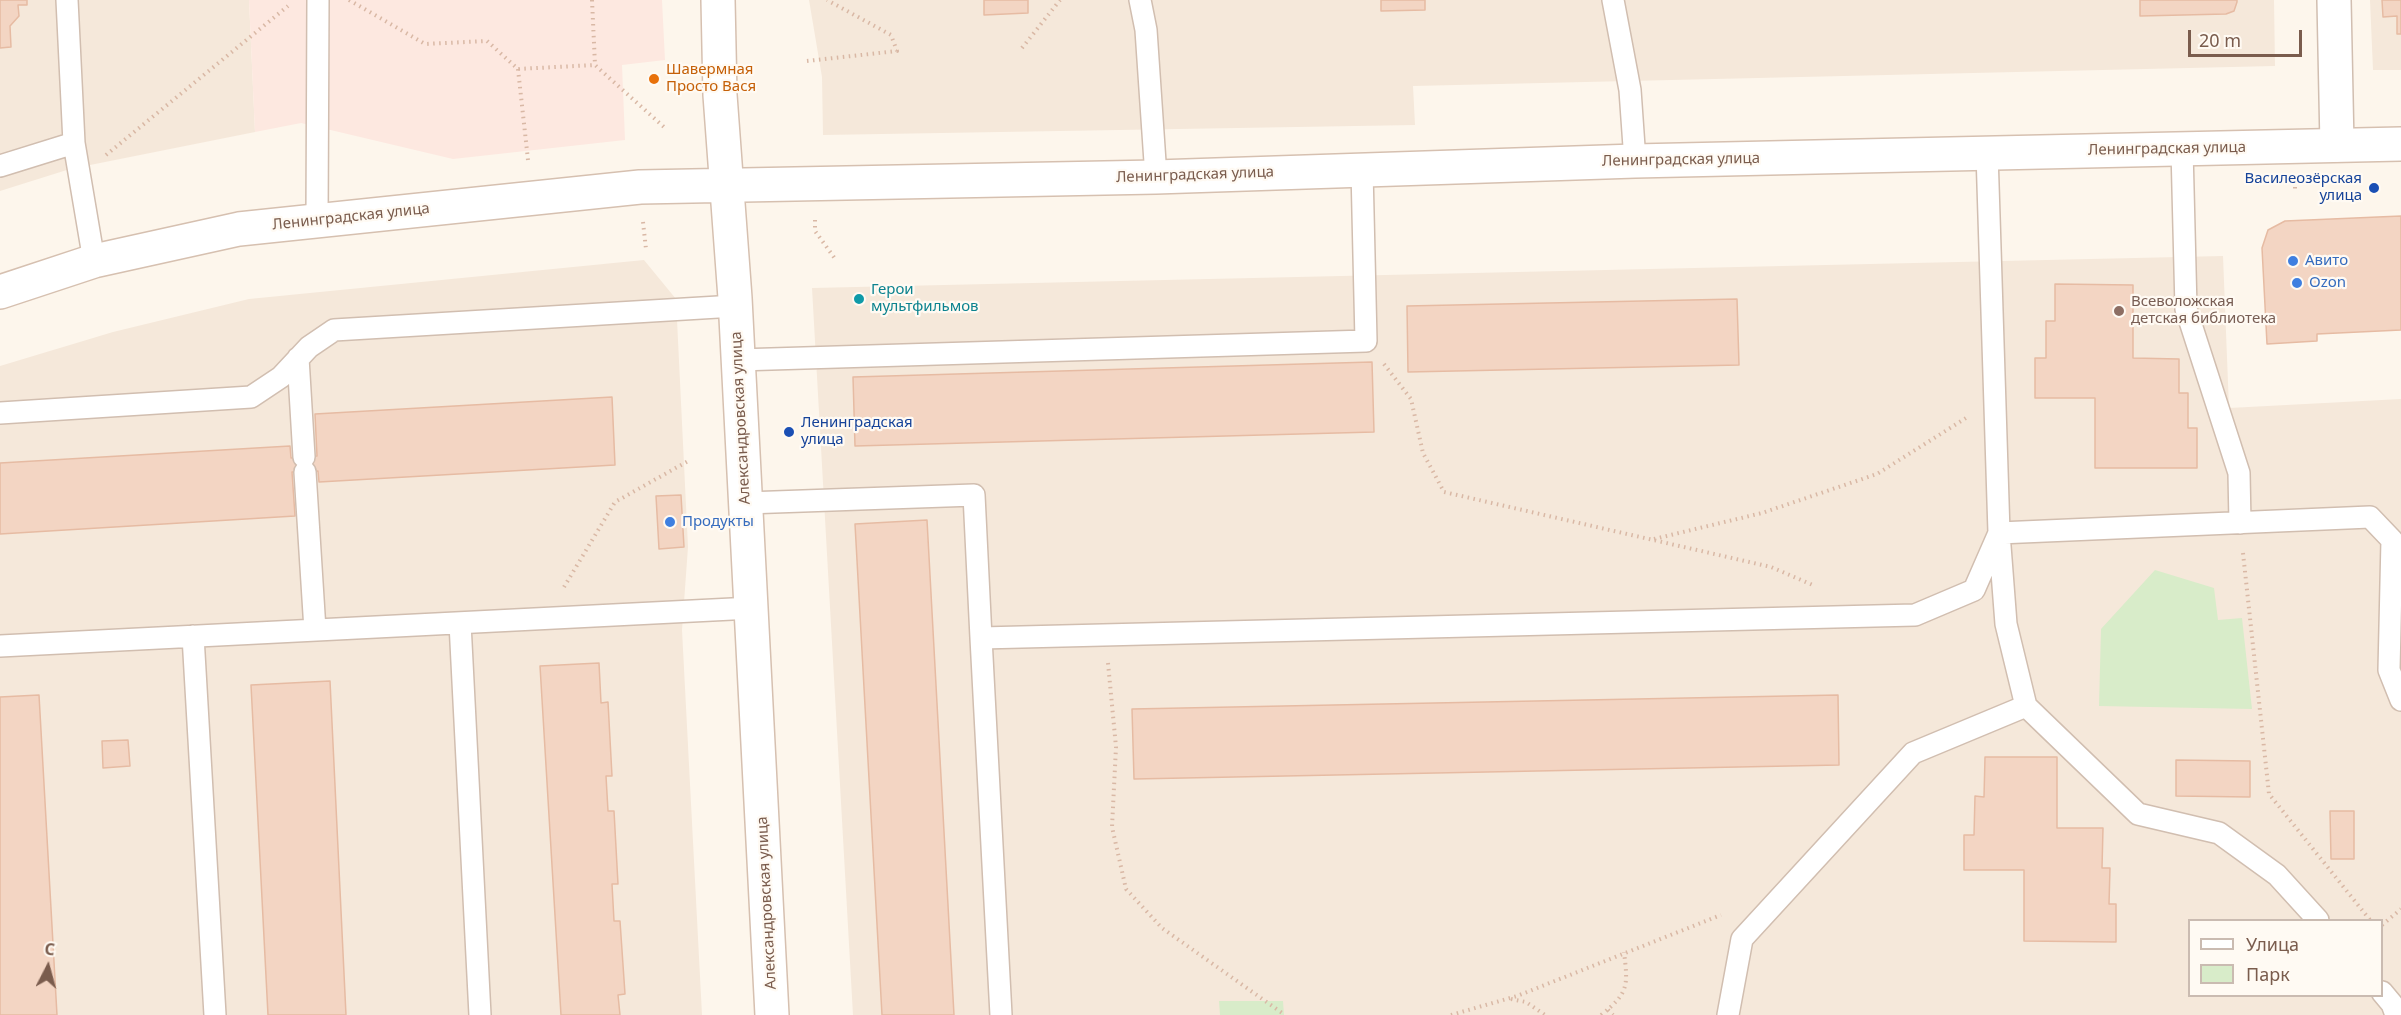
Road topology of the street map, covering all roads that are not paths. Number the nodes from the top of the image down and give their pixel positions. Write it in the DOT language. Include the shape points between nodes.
graph roads {
  1 [pos="67,0"];
  2 [pos="318,0"];
  3 [pos="718,0"];
  4 [pos="1140,0"];
  5 [pos="1613,0"];
  6 [pos="2334,0"];
  7 [pos="74,143"];
  8 [pos="2401,144"];
  9 [pos="2337,145"];
  10 [pos="2182,149"];
  11 [pos="1987,153"];
  12 [pos="1635,161"];
  13 [pos="0,166"];
  14 [pos="1362,170"];
  15 [pos="1156,177"];
  16 [pos="727,185"];
  17 [pos="317,220"];
  18 [pos="93,261"];
  19 [pos="0,292"];
  20 [pos="735,306"];
  21 [pos="298,358"];
  22 [pos="738,360"];
  23 [pos="0,413"];
  24 [pos="746,503"];
  25 [pos="2240,523"];
  26 [pos="1999,533"];
  27 [pos="752,608"];
  28 [pos="460,622"];
  29 [pos="315,630"];
  30 [pos="194,636"];
  31 [pos="981,638"];
  32 [pos="0,646"];
  33 [pos="2401,700"];
  34 [pos="2026,706"];
  35 [pos="2316,919"];
  36 [pos="2383,993"];
  37 [pos="215,1015"];
  38 [pos="480,1015"];
  39 [pos="772,1015"];
  40 [pos="1001,1015"];
  41 [pos="1728,1015"];
  42 [pos="2396,1015"];
  1 -- 7 [label="lane"];
  2 -- 17 [label="lane"];
  3 -- 16 [label="street, Александровская улица"];
  4 -- 15 [label="lane" via="1146,30"];
  5 -- 12 [label="lane" via="1630,90"];
  6 -- 9 [label="street"];
  7 -- 13 [label="lane"];
  7 -- 18 [label="lane"];
  8 -- 9 [label="street, Ленинградская улица"];
  9 -- 10 [label="street, Ленинградская улица"];
  10 -- 11 [label="street, Ленинградская улица"];
  10 -- 25 [label="lane" via="2186,309 2239,472"];
  11 -- 12 [label="street, Ленинградская улица"];
  11 -- 26 [label="lane"];
  12 -- 14 [label="street, Ленинградская улица"];
  14 -- 15 [label="street, Ленинградская улица"];
  14 -- 22 [label="lane" via="1366,340"];
  15 -- 16 [label="street, Ленинградская улица"];
  16 -- 17 [label="street, Ленинградская улица" via="640,187"];
  16 -- 20 [label="street, Александровская улица"];
  17 -- 18 [label="street, Ленинградская улица" via="239,229"];
  18 -- 19 [label="street, Ленинградская улица"];
  20 -- 21 [label="lane" via="334,330"];
  20 -- 22 [label="street, Александровская улица"];
  21 -- 23 [label="lane" via="281,377 251,397"];
  21 -- 29 [label="lane"];
  22 -- 24 [label="street, Александровская улица"];
  24 -- 27 [label="street, Александровская улица"];
  24 -- 31 [label="lane" via="974,495"];
  25 -- 26 [label="lane"];
  25 -- 33 [label="lane" via="2370,517 2392,540 2390,670"];
  26 -- 31 [label="lane" via="1974,590 1915,615"];
  26 -- 34 [label="lane" via="2006,624"];
  27 -- 28 [label="lane"];
  27 -- 39 [label="street, Александровская улица"];
  28 -- 29 [label="lane"];
  28 -- 38 [label="lane"];
  29 -- 30 [label="lane"];
  30 -- 32 [label="lane"];
  30 -- 37 [label="lane"];
  31 -- 40 [label="lane"];
  34 -- 35 [label="lane" via="2138,814 2219,833 2277,875"];
  34 -- 41 [label="lane" via="1913,753 1742,939"];
  36 -- 42 [label="lane"];
}
